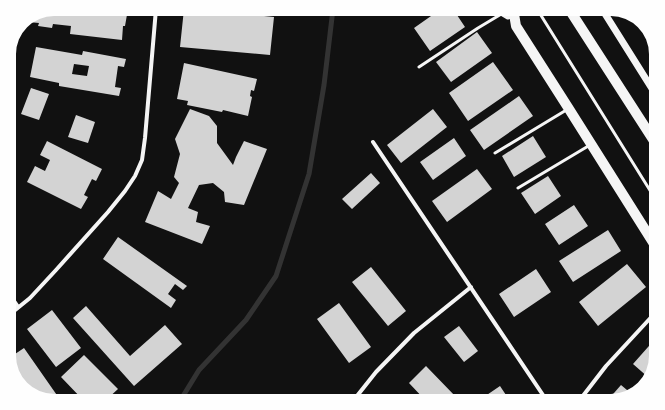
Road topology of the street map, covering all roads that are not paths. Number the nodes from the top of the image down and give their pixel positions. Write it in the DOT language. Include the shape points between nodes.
graph roads {
  1 [pos="155,16"];
  2 [pos="498,16"];
  3 [pos="510,16"];
  4 [pos="541,16"];
  5 [pos="574,16"];
  6 [pos="606,16"];
  7 [pos="419,66"];
  8 [pos="649,84"];
  9 [pos="569,109"];
  10 [pos="649,133"];
  11 [pos="373,142"];
  12 [pos="591,144"];
  13 [pos="495,153"];
  14 [pos="518,188"];
  15 [pos="649,189"];
  16 [pos="649,235"];
  17 [pos="470,287"];
  18 [pos="16,304"];
  19 [pos="18,307"];
  20 [pos="649,320"];
  21 [pos="358,394"];
  22 [pos="542,394"];
  23 [pos="584,394"];
  1 -- 19 [label="street" via="145,138 142,160 135,176 108,212 30,298"];
  2 -- 7 [label="lane"];
  3 -- 9 [label="main road"];
  4 -- 15 [label="lane"];
  5 -- 10 [label="main road"];
  6 -- 8 [label="street"];
  9 -- 12 [label="main road"];
  9 -- 13 [label="lane"];
  11 -- 17 [label="street"];
  12 -- 14 [label="lane"];
  12 -- 16 [label="main road"];
  17 -- 21 [label="street" via="414,332"];
  17 -- 22 [label="street"];
  18 -- 19 [label="street"];
  20 -- 23 [label="street" via="606,366"];
}
